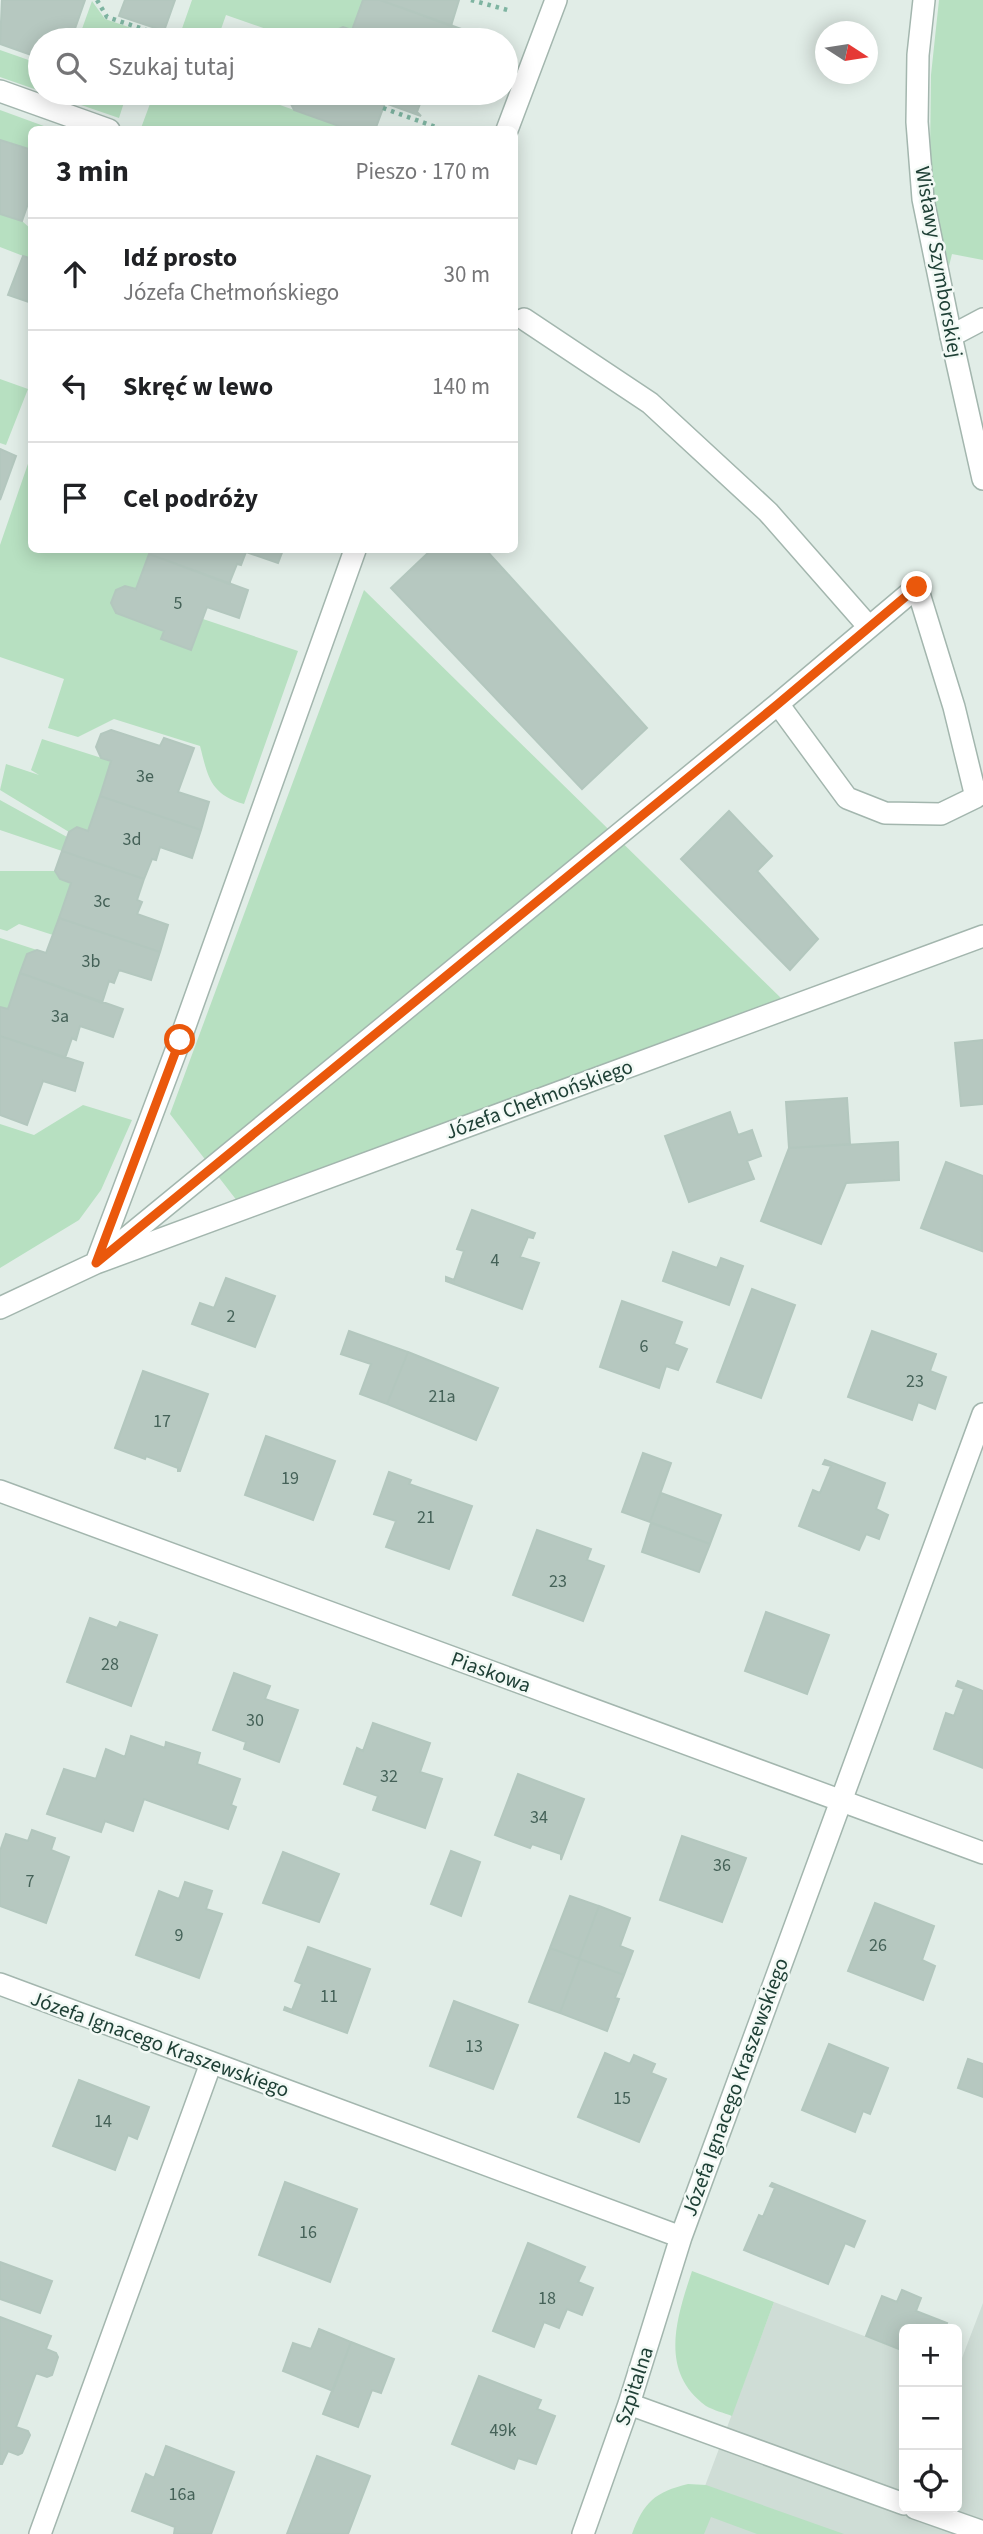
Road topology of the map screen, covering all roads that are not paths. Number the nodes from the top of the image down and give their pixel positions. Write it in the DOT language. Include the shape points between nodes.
graph roads {
  1 [pos="556,0"];
  2 [pos="925,0"];
  3 [pos="0,92"];
  4 [pos="518,101"];
  5 [pos="28,102"];
  6 [pos="37,105"];
  7 [pos="516,105"];
  8 [pos="98,126"];
  9 [pos="509,126"];
  10 [pos="524,319"];
  11 [pos="983,319"];
  12 [pos="951,336"];
  13 [pos="983,479"];
  14 [pos="354,553"];
  15 [pos="869,627"];
  16 [pos="778,704"];
  17 [pos="983,936"];
  18 [pos="96,1263"];
  19 [pos="0,1308"];
  20 [pos="983,1414"];
  21 [pos="0,1491"];
  22 [pos="840,1801"];
  23 [pos="983,1853"];
  24 [pos="0,1984"];
  25 [pos="211,2063"];
  26 [pos="681,2236"];
  27 [pos="629,2404"];
  28 [pos="899,2502"];
  29 [pos="927,2513"];
  30 [pos="972,2531"];
  31 [pos="40,2534"];
  32 [pos="583,2534"];
  1 -- 4 [label="street"];
  2 -- 12 [label="street, Wisławy Szymborskiej" via="917,122 923,199"];
  3 -- 5 [label="street"];
  6 -- 8 [label="street"];
  7 -- 9 [label="street"];
  10 -- 15 [label="street" via="650,403 768,512"];
  11 -- 12 [label="street"];
  12 -- 13 [label="street, Wisławy Szymborskiej"];
  14 -- 18 [label="street" via="167,1078"];
  15 -- 16 [label="street"];
  15 -- 16 [label="street" via="917,587 976,797 941,814 885,813 847,798"];
  16 -- 18 [label="street"];
  17 -- 18 [label="street, Józefa Chełmońskiego"];
  18 -- 19 [label="street, Józefa Chełmońskiego"];
  20 -- 22 [label="street, Józefa Ignacego Kraszewskiego"];
  21 -- 22 [label="street, Piaskowa"];
  22 -- 23 [label="street, Piaskowa"];
  22 -- 26 [label="street, Józefa Ignacego Kraszewskiego"];
  24 -- 25 [label="street, Józefa Ignacego Kraszewskiego"];
  25 -- 26 [label="street, Józefa Ignacego Kraszewskiego"];
  25 -- 31 [label="street"];
  26 -- 27 [label="street, Szpitalna"];
  27 -- 28 [label="street"];
  27 -- 32 [label="street, Szpitalna"];
  29 -- 30 [label="street"];
}
